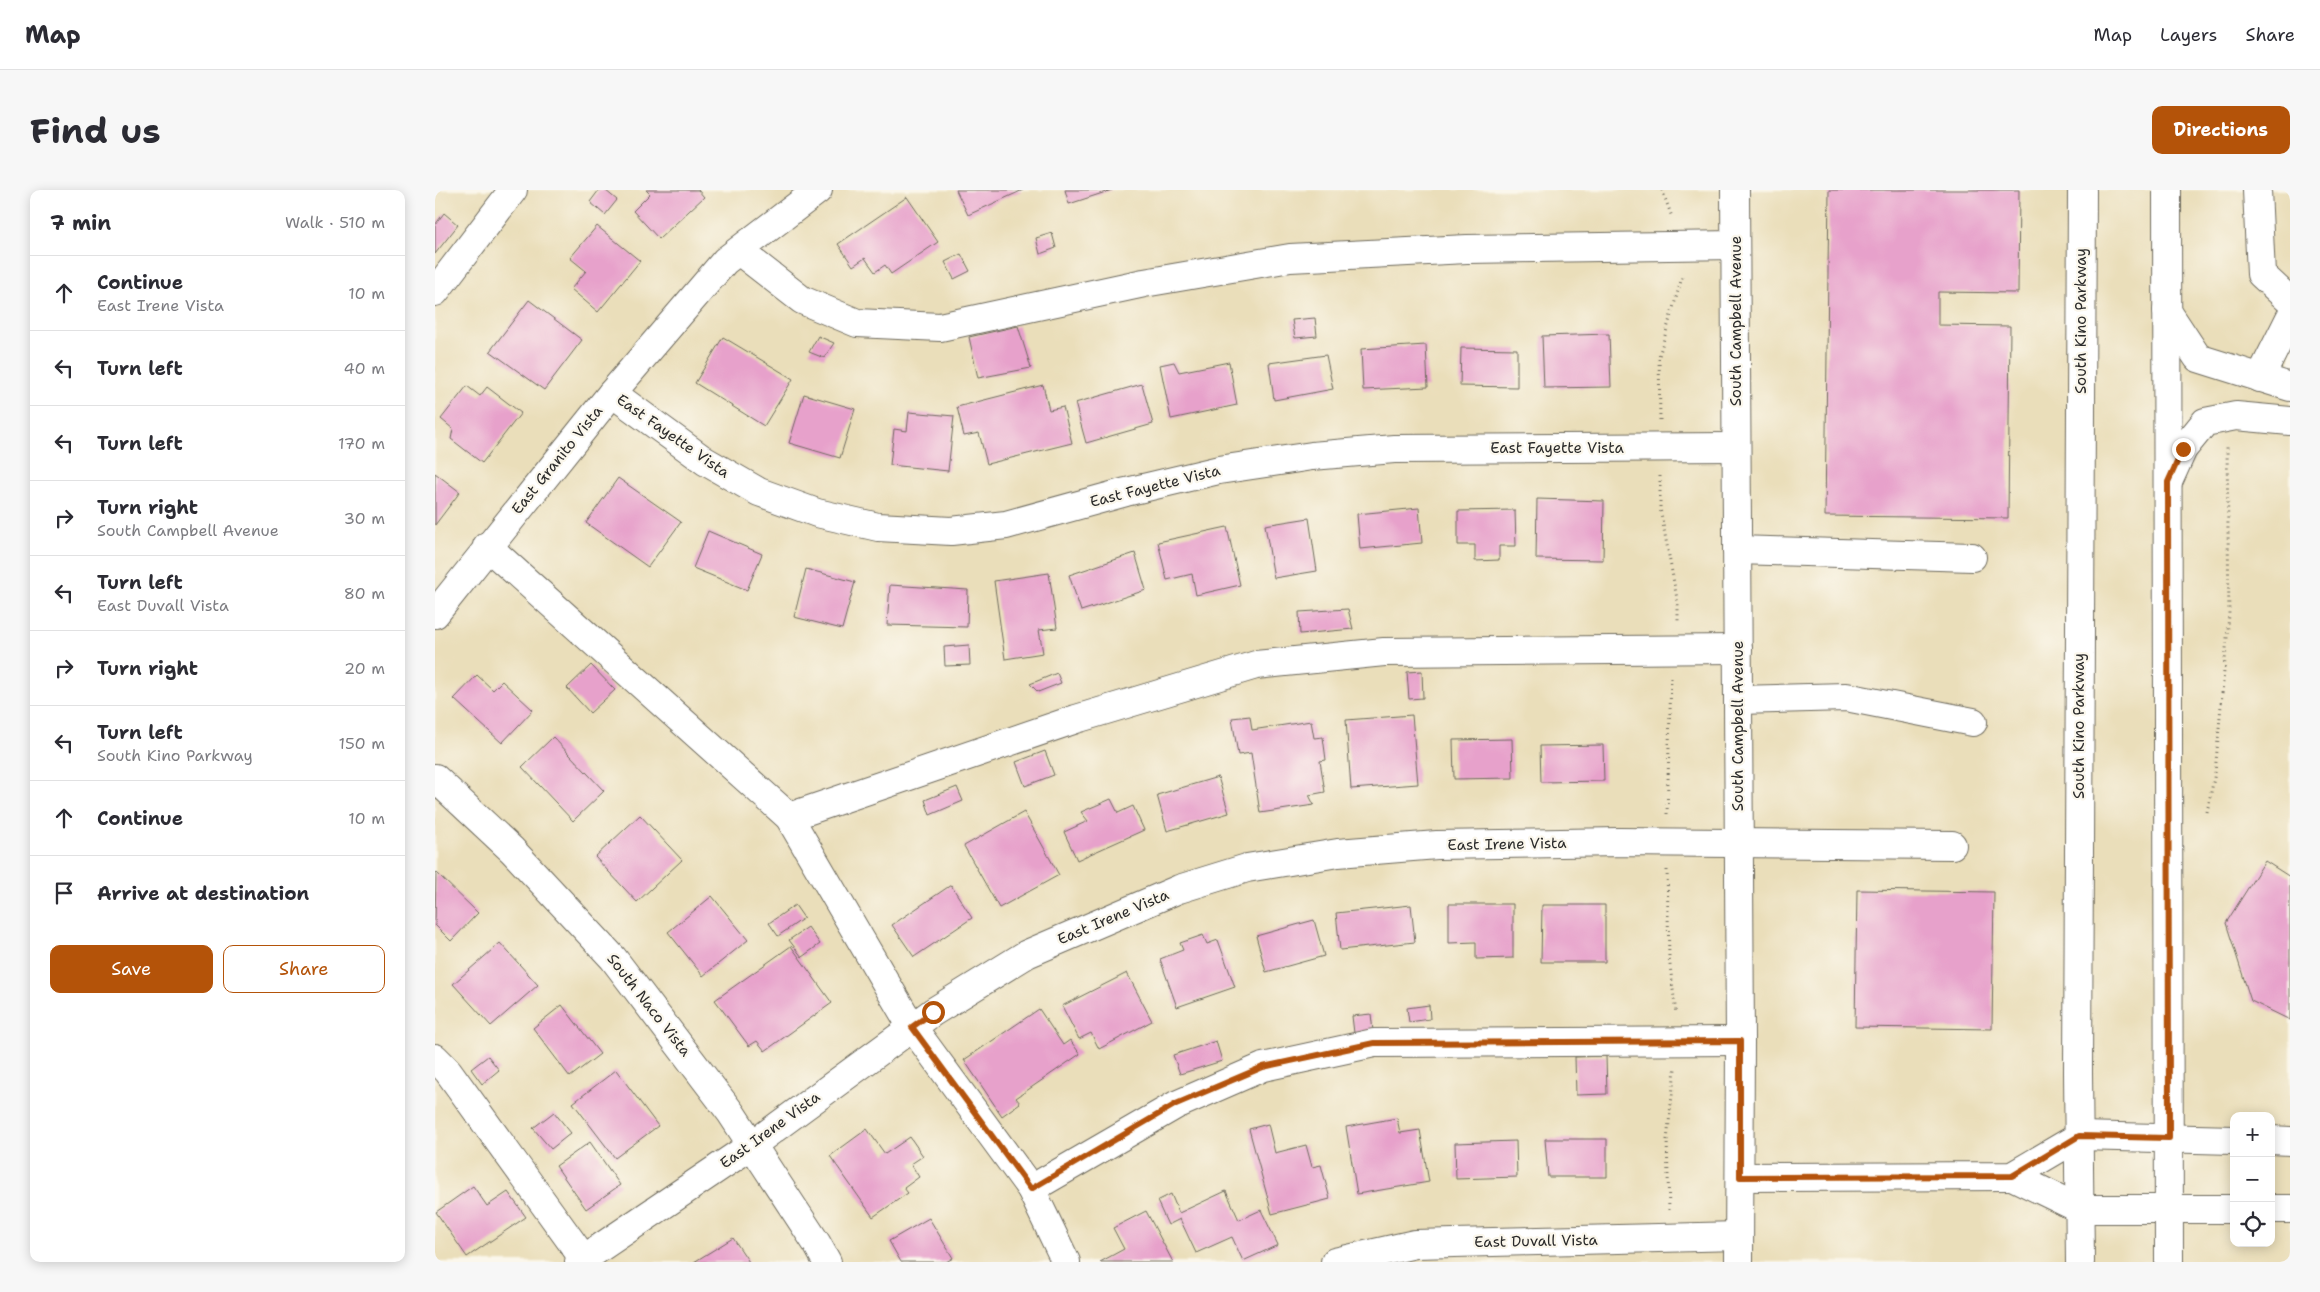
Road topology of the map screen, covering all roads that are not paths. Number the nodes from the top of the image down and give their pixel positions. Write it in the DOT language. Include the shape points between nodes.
graph roads {
  1 [pos="513,190"];
  2 [pos="818,190"];
  3 [pos="1735,190"];
  4 [pos="2082,190"];
  5 [pos="2167,190"];
  6 [pos="2257,190"];
  7 [pos="1735,246"];
  8 [pos="739,251"];
  9 [pos="435,292"];
  10 [pos="2290,301"];
  11 [pos="2167,311"];
  12 [pos="2290,318"];
  13 [pos="2260,378"];
  14 [pos="2290,387"];
  15 [pos="611,393"];
  16 [pos="2290,421"];
  17 [pos="1737,447"];
  18 [pos="2168,482"];
  19 [pos="487,546"];
  20 [pos="1737,550"];
  21 [pos="1971,557"];
  22 [pos="435,614"];
  23 [pos="1738,649"];
  24 [pos="1738,700"];
  25 [pos="1973,722"];
  26 [pos="435,778"];
  27 [pos="789,817"];
  28 [pos="1739,843"];
  29 [pos="1953,845"];
  30 [pos="912,1027"];
  31 [pos="1740,1041"];
  32 [pos="435,1058"];
  33 [pos="2079,1136"];
  34 [pos="2169,1138"];
  35 [pos="2230,1140"];
  36 [pos="2275,1140"];
  37 [pos="2290,1141"];
  38 [pos="752,1145"];
  39 [pos="2012,1176"];
  40 [pos="1740,1177"];
  41 [pos="1031,1189"];
  42 [pos="2079,1209"];
  43 [pos="2169,1209"];
  44 [pos="2230,1209"];
  45 [pos="2275,1209"];
  46 [pos="2290,1209"];
  47 [pos="1739,1249"];
  48 [pos="583,1261"];
  49 [pos="827,1262"];
  50 [pos="1066,1262"];
  51 [pos="1335,1262"];
  52 [pos="2080,1262"];
  53 [pos="2169,1262"];
  1 -- 9 [label="street"];
  2 -- 8 [label="street, East Granito Vista"];
  3 -- 7 [label="street, South Campbell Avenue"];
  4 -- 33 [label="street, South Kino Parkway"];
  5 -- 11 [label="street"];
  6 -- 10 [label="street" via="2261,274"];
  7 -- 8 [label="street" via="1467,249 1290,258 1144,283 940,327 857,323 802,300"];
  7 -- 17 [label="street, South Campbell Avenue"];
  8 -- 15 [label="street, East Granito Vista" via="725,261"];
  11 -- 13 [label="street" via="2198,358"];
  11 -- 18 [label="street"];
  12 -- 13 [label="street"];
  13 -- 14 [label="street"];
  15 -- 17 [label="street, East Fayette Vista" via="705,461 759,492 817,513 878,527 951,531 1006,525 1219,470 1312,456 1394,449"];
  15 -- 19 [label="street, East Granito Vista"];
  16 -- 18 [label="street" via="2236,416 2205,422 2183,449"];
  17 -- 20 [label="street, South Campbell Avenue"];
  18 -- 34 [label="street"];
  19 -- 22 [label="street, East Granito Vista"];
  19 -- 27 [label="street"];
  20 -- 21 [label="street"];
  20 -- 23 [label="street, South Campbell Avenue"];
  23 -- 24 [label="street, South Campbell Avenue"];
  23 -- 27 [label="street" via="1384,652 1256,665 1076,719"];
  24 -- 25 [label="street" via="1846,697"];
  24 -- 28 [label="street, South Campbell Avenue"];
  26 -- 38 [label="street, South Naco Vista" via="512,850 613,958 731,1112"];
  27 -- 30 [label="street"];
  28 -- 29 [label="street, East Irene Vista"];
  28 -- 30 [label="street, East Irene Vista" via="1437,845 1338,852 1247,868 1179,889 1027,954"];
  28 -- 31 [label="street, South Campbell Avenue"];
  30 -- 38 [label="street, East Irene Vista"];
  30 -- 41 [label="street"];
  31 -- 40 [label="street, South Campbell Avenue"];
  31 -- 41 [label="street" via="1374,1043 1255,1071 1176,1104"];
  32 -- 48 [label="street" via="448,1071"];
  33 -- 34 [label="street"];
  33 -- 39 [label="street"];
  33 -- 42 [label="street, South Kino Parkway"];
  34 -- 35 [label="street"];
  34 -- 43 [label="street"];
  36 -- 37 [label="street"];
  38 -- 48 [label="street, East Irene Vista"];
  38 -- 49 [label="street, South Naco Vista"];
  39 -- 40 [label="street"];
  39 -- 42 [label="street"];
  40 -- 47 [label="street, South Campbell Avenue"];
  41 -- 50 [label="street"];
  42 -- 43 [label="street"];
  42 -- 52 [label="street, South Kino Parkway"];
  43 -- 44 [label="street"];
  43 -- 53 [label="street"];
  45 -- 46 [label="street"];
  47 -- 51 [label="street, East Duvall Vista" via="1415,1244"];
}
